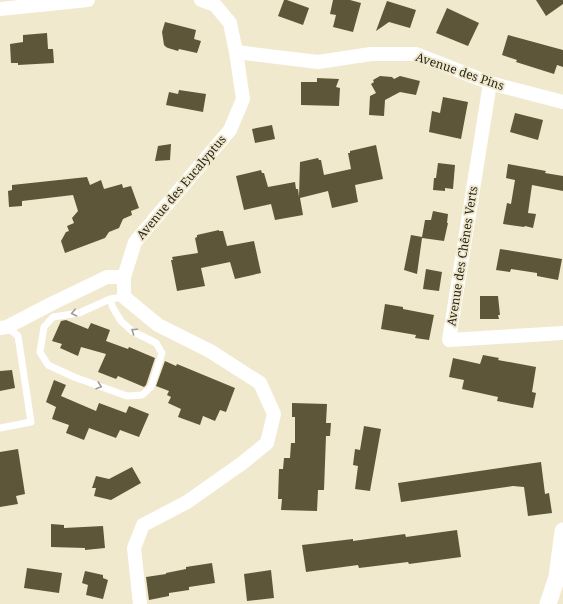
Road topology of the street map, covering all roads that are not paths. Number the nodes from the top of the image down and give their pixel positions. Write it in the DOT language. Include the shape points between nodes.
graph roads {
  1 [pos="88,0"];
  2 [pos="201,0"];
  3 [pos="0,8"];
  4 [pos="236,52"];
  5 [pos="490,83"];
  6 [pos="563,102"];
  7 [pos="124,277"];
  8 [pos="117,298"];
  9 [pos="3,326"];
  10 [pos="563,332"];
  11 [pos="0,428"];
  12 [pos="563,531"];
  13 [pos="140,604"];
  14 [pos="548,604"];
  1 -- 3 [label="street"];
  2 -- 4 [label="street, Avenue des Eucalyptus" via="215,5 230,23"];
  4 -- 5 [label="street, Avenue des Pins" via="318,62 371,54 416,54"];
  4 -- 7 [label="street, Avenue des Eucalyptus" via="242,99 230,130 135,242"];
  5 -- 6 [label="street, Avenue des Pins"];
  5 -- 10 [label="street, Avenue des Chênes Verts" via="449,340"];
  7 -- 8 [label="street, Avenue des Eucalyptus"];
  7 -- 9 [label="street" via="107,277"];
  8 -- 8 [label="lane, one-way" via="78,312 53,317 44,327 40,352 48,365 74,377 127,396 142,395 151,387 162,353 156,343 132,331 121,321 113,308"];
  8 -- 13 [label="street" via="158,325 210,351 260,383 274,414 267,443 187,502 143,525 134,548"];
  9 -- 11 [label="lane" via="18,336 31,422"];
  12 -- 14 [label="street" via="557,577"];
}
